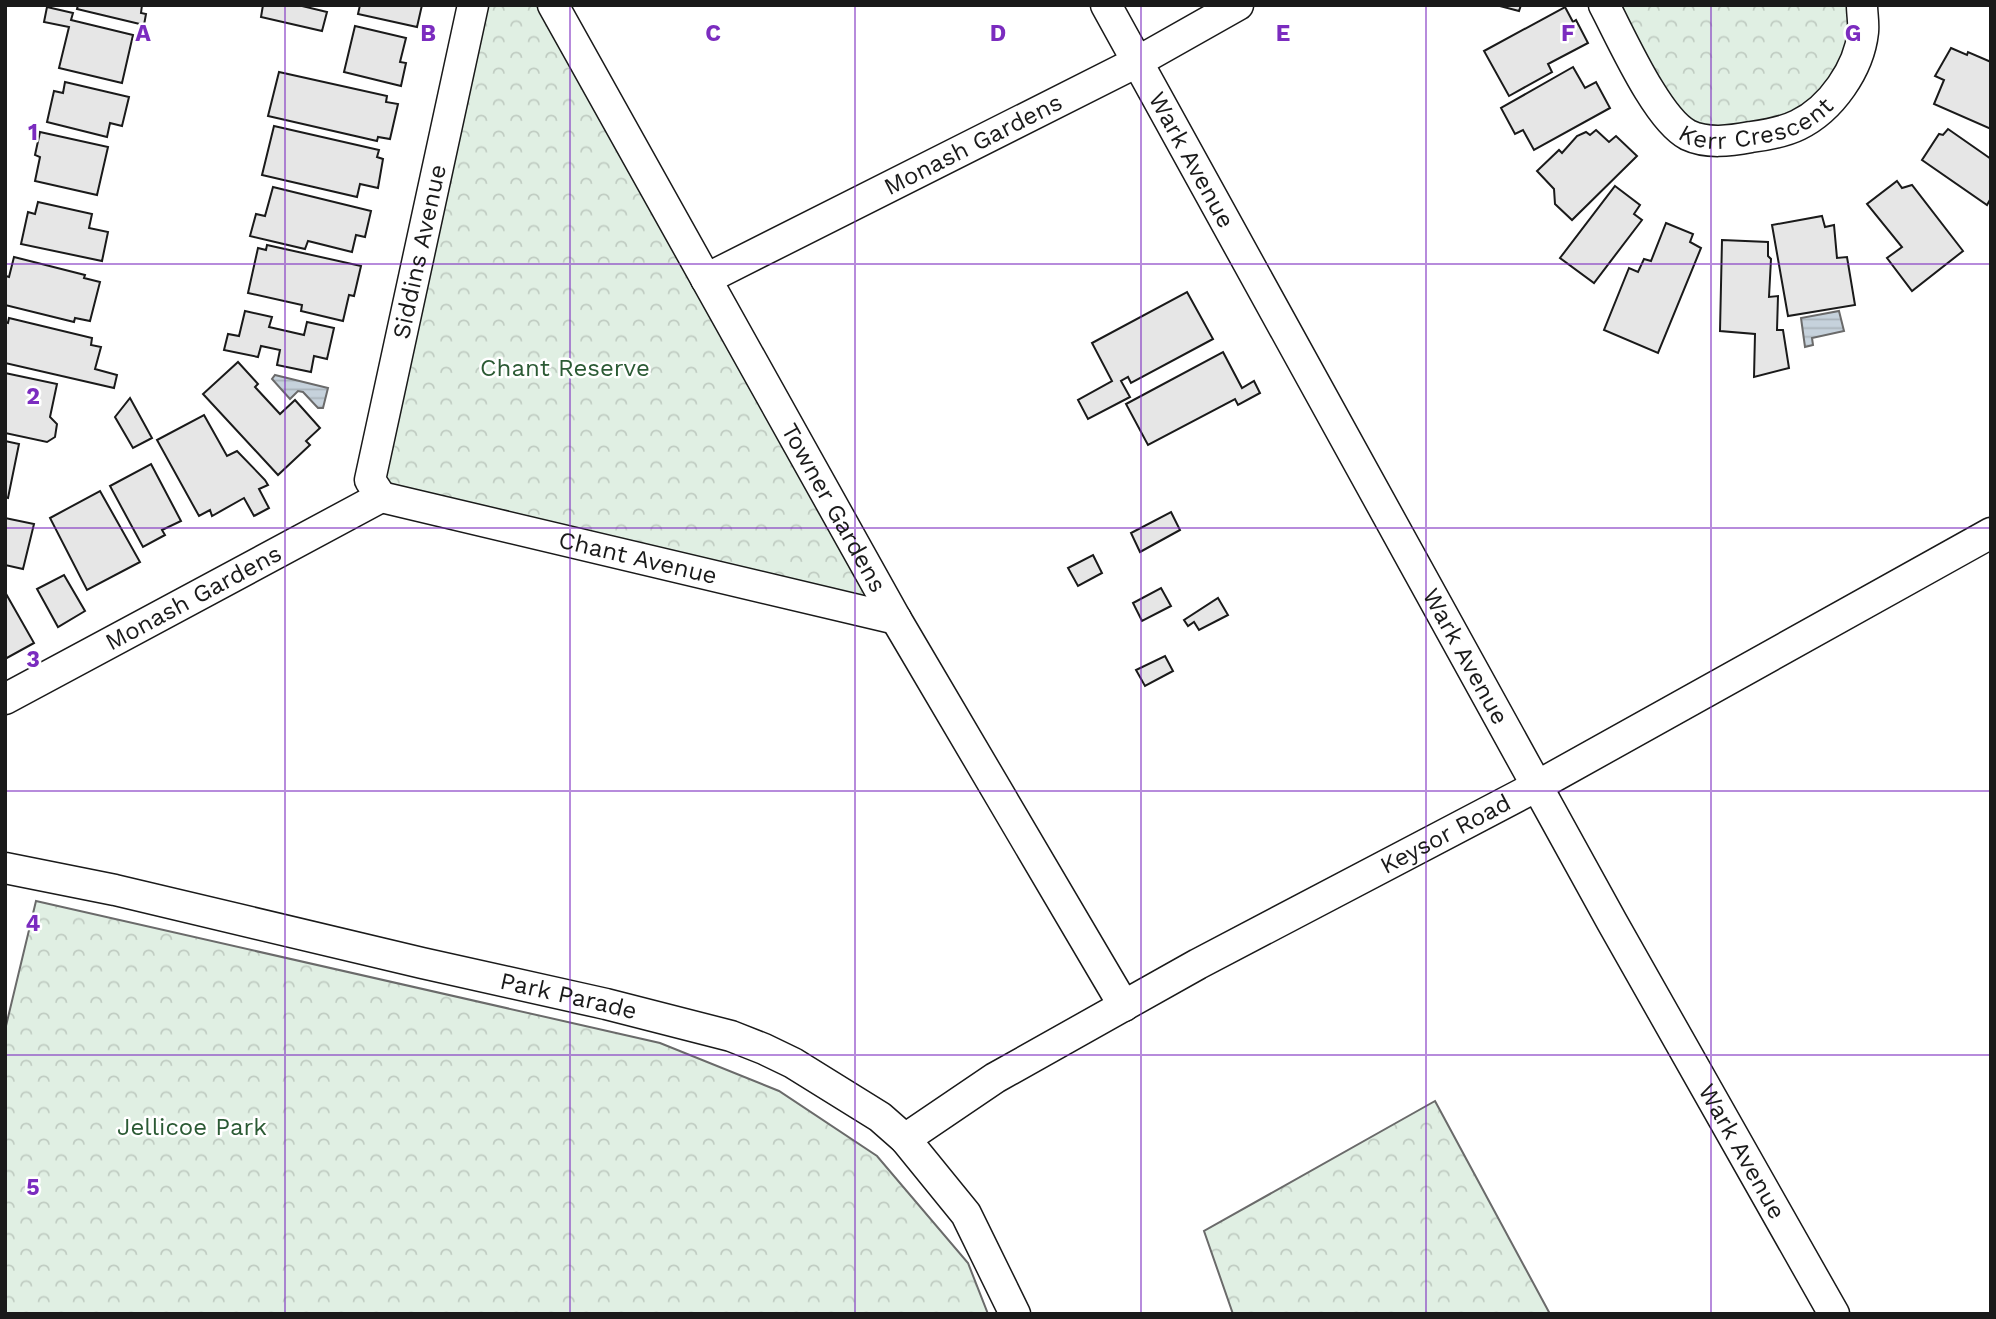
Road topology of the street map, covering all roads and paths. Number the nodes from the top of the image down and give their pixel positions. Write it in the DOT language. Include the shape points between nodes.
graph roads {
  1 [pos="473,5"];
  2 [pos="553,5"];
  3 [pos="1105,5"];
  4 [pos="1238,5"];
  5 [pos="1604,5"];
  6 [pos="1862,5"];
  7 [pos="1137,62"];
  8 [pos="706,279"];
  9 [pos="382,497"];
  10 [pos="1991,533"];
  11 [pos="896,619"];
  12 [pos="5,699"];
  13 [pos="1537,786"];
  14 [pos="5,868"];
  15 [pos="1124,1006"];
  16 [pos="905,1139"];
  17 [pos="1835,1311"];
  18 [pos="1015,1314"];
  1 -- 9 [label="street, Siddins Avenue" via="370,480"];
  2 -- 8 [label="street, Towner Gardens"];
  3 -- 7 [label="street, Wark Avenue"];
  4 -- 7 [label="street, Monash Gardens"];
  5 -- 6 [label="street, Kerr Crescent" via="1673,124 1688,135 1710,141 1743,139 1797,126 1827,105 1857,55 1863,32"];
  7 -- 8 [label="street, Monash Gardens"];
  7 -- 13 [label="street, Wark Avenue"];
  8 -- 11 [label="street, Towner Gardens"];
  9 -- 11 [label="street, Chant Avenue"];
  9 -- 12 [label="street, Monash Gardens"];
  10 -- 13 [label="street, Keysor Road"];
  11 -- 15 [label="street, Towner Gardens"];
  13 -- 15 [label="street, Keysor Road"];
  13 -- 17 [label="street, Wark Avenue"];
  14 -- 16 [label="street, Park Parade" via="488,976 731,1036 793,1063 880,1117"];
  15 -- 16 [label="street, Keysor Road" via="995,1078"];
  16 -- 18 [label="street, Park Parade" via="966,1214"];
}
